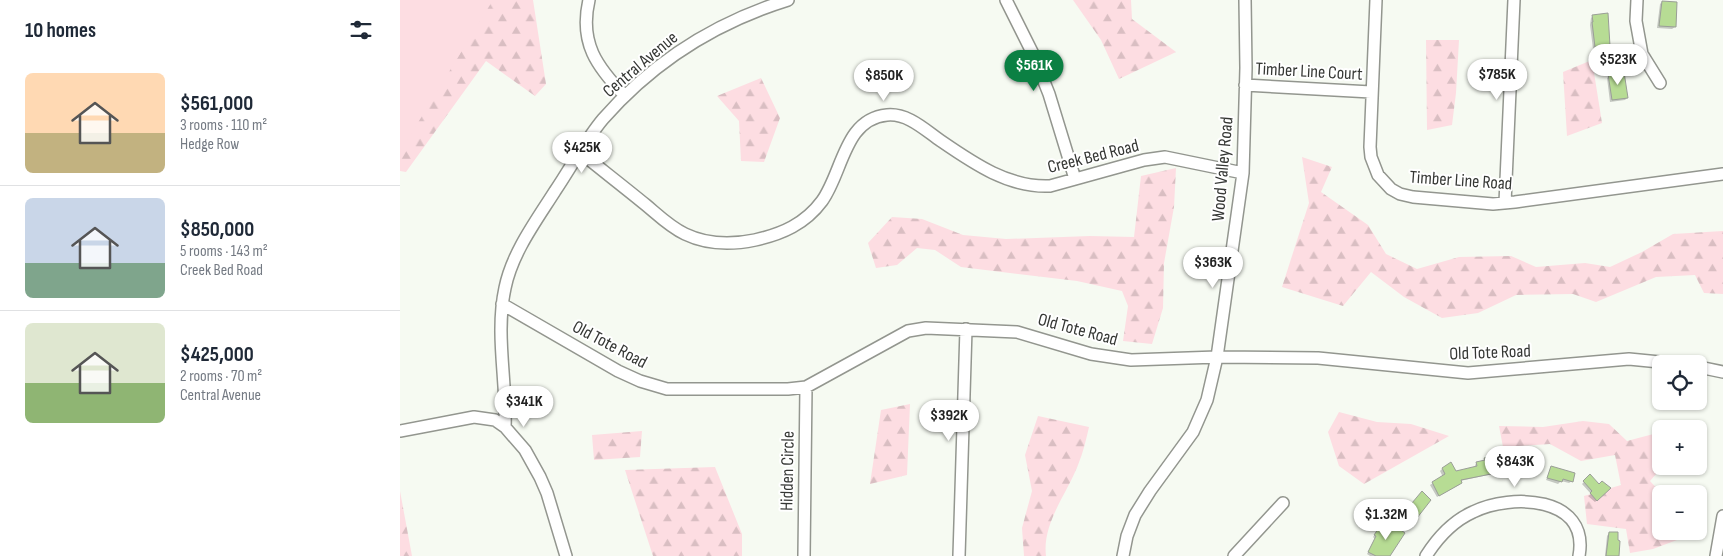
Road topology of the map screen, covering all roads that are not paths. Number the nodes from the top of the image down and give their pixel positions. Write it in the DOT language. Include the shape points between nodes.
graph roads {
  1 [pos="590,0"];
  2 [pos="788,0"];
  3 [pos="1006,0"];
  4 [pos="1245,0"];
  5 [pos="1376,0"];
  6 [pos="1514,0"];
  7 [pos="1637,0"];
  8 [pos="1660,83"];
  9 [pos="1246,85"];
  10 [pos="1371,92"];
  11 [pos="625,96"];
  12 [pos="580,153"];
  13 [pos="1242,173"];
  14 [pos="1723,174"];
  15 [pos="1075,179"];
  16 [pos="1505,203"];
  17 [pos="502,304"];
  18 [pos="966,329"];
  19 [pos="1217,357"];
  20 [pos="1652,361"];
  21 [pos="1707,369"];
  22 [pos="1723,372"];
  23 [pos="806,387"];
  24 [pos="505,427"];
  25 [pos="400,431"];
  26 [pos="1283,503"];
  27 [pos="1723,516"];
  28 [pos="566,556"];
  29 [pos="804,556"];
  30 [pos="959,556"];
  31 [pos="1123,556"];
  32 [pos="1234,556"];
  33 [pos="1426,556"];
  34 [pos="1579,556"];
  35 [pos="1716,556"];
  1 -- 11 [label="street" via="587,23 591,50 604,74"];
  2 -- 11 [label="street, Central Avenue" via="729,22 694,42 660,65"];
  3 -- 15 [label="street" via="1049,94"];
  4 -- 9 [label="street, Wood Valley Road"];
  5 -- 10 [label="street, Timber Line Road"];
  6 -- 16 [label="street"];
  7 -- 8 [label="street" via="1636,21 1642,54"];
  9 -- 10 [label="street, Timber Line Court"];
  9 -- 13 [label="street, Wood Valley Road"];
  10 -- 16 [label="street, Timber Line Road" via="1371,157 1384,183 1400,194 1413,197"];
  11 -- 12 [label="street, Central Avenue" via="602,120"];
  12 -- 15 [label="street, Creek Bed Road" via="676,230 706,242 728,244 774,235 801,222 826,194 852,136 872,118 881,116 908,119 1003,178 1034,187"];
  12 -- 17 [label="street, Central Avenue" via="514,260"];
  13 -- 15 [label="street, Creek Bed Road" via="1165,157"];
  13 -- 19 [label="street, Wood Valley Road"];
  14 -- 16 [label="street, Timber Line Road"];
  17 -- 23 [label="street, Old Tote Road" via="618,371 658,386 677,389"];
  17 -- 24 [label="street, Central Avenue"];
  18 -- 19 [label="street, Old Tote Road" via="1017,332 1091,354 1131,360"];
  18 -- 23 [label="street, Old Tote Road" via="908,331"];
  18 -- 30 [label="street"];
  19 -- 20 [label="street, Old Tote Road" via="1318,358 1468,374 1629,359"];
  19 -- 31 [label="street, Wood Valley Road" via="1206,400 1193,432 1135,515"];
  21 -- 22 [label="street"];
  23 -- 29 [label="street, Hidden Circle"];
  24 -- 25 [label="street" via="495,420 474,416"];
  24 -- 28 [label="street" via="525,450 540,477"];
  26 -- 32 [label="street"];
  27 -- 35 [label="street"];
  33 -- 34 [label="street" via="1446,531 1463,517 1483,507 1516,501 1544,504 1562,512 1576,528 1580,539"];
}
